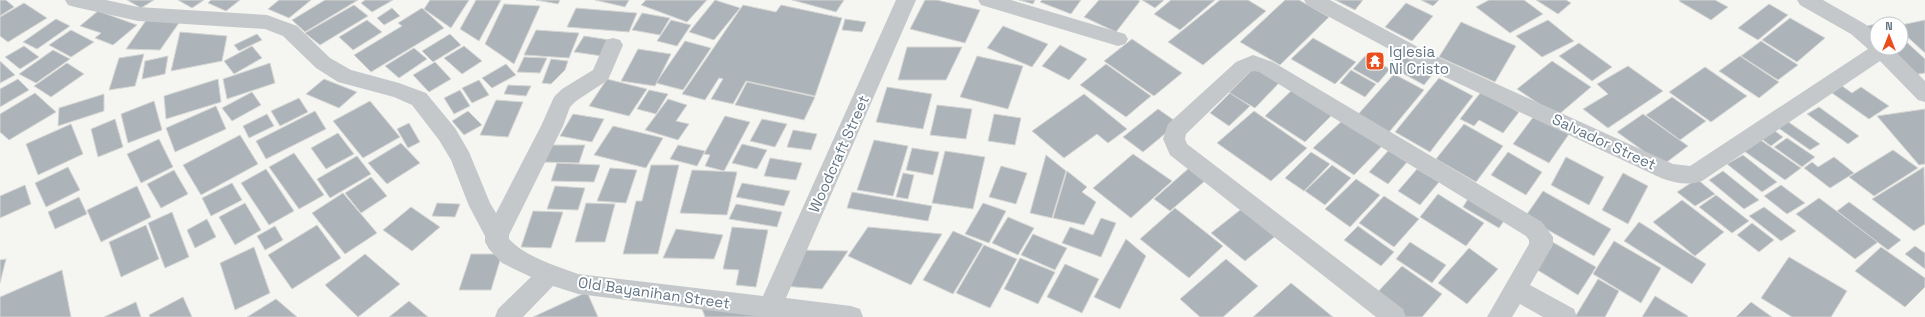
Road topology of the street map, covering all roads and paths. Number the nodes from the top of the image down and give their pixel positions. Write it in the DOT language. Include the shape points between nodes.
graph roads {
  1 [pos="75,0"];
  2 [pos="906,0"];
  3 [pos="988,0"];
  4 [pos="1314,0"];
  5 [pos="1807,0"];
  6 [pos="1869,38"];
  7 [pos="1118,39"];
  8 [pos="613,45"];
  9 [pos="1869,56"];
  10 [pos="1888,56"];
  11 [pos="1925,94"];
  12 [pos="497,235"];
  13 [pos="549,274"];
  14 [pos="1516,289"];
  15 [pos="770,308"];
  16 [pos="507,317"];
  17 [pos="851,317"];
  18 [pos="1394,317"];
  19 [pos="1499,317"];
  20 [pos="1565,317"];
  1 -- 12 [label="street, Old Bayanihan Street" via="138,14 268,22 290,31 323,63 345,76 419,99 447,134 461,158 480,206"];
  2 -- 15 [label="street, Woodcraft Street"];
  3 -- 7 [label="street"];
  4 -- 9 [label="street, Salvador Street" via="1424,59 1669,172 1683,175 1694,175"];
  5 -- 6 [label="street" via="1858,29"];
  8 -- 12 [label="street" via="601,75 561,103"];
  10 -- 11 [label="street"];
  12 -- 13 [label="street, Old Bayanihan Street" via="497,242 510,256"];
  13 -- 15 [label="street, Old Bayanihan Street" via="585,285"];
  13 -- 16 [label="street"];
  14 -- 18 [label="street" via="1541,245 1541,237 1534,229 1266,67 1252,63 1243,67 1176,130 1174,139 1178,149"];
  14 -- 19 [label="street"];
  14 -- 20 [label="street"];
  15 -- 17 [label="street, Old Bayanihan Street"];
}
